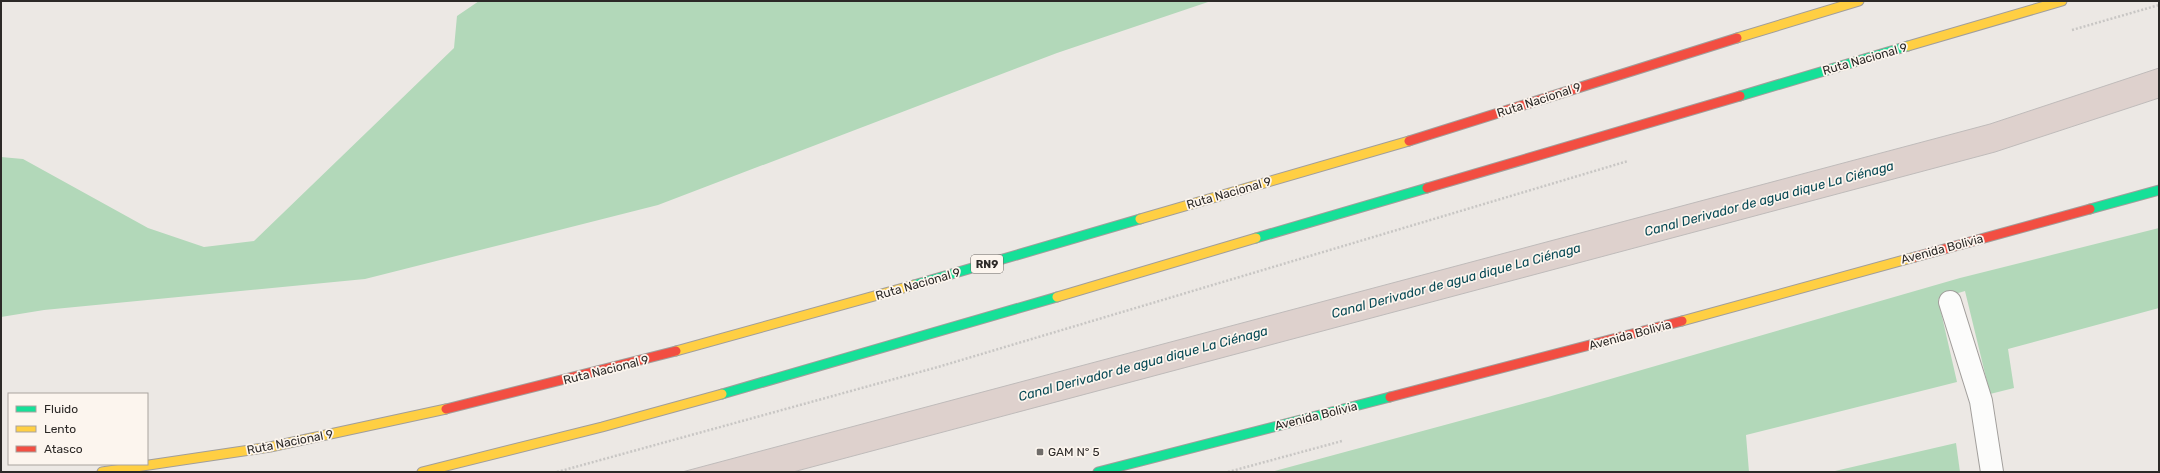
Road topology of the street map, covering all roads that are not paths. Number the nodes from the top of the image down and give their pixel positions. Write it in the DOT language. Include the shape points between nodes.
graph roads {
  1 [pos="1859,1"];
  2 [pos="2062,1"];
  3 [pos="2159,190"];
  4 [pos="1950,302"];
  5 [pos="102,472"];
  6 [pos="422,472"];
  7 [pos="1098,472"];
  8 [pos="1992,472"];
  1 -- 5 [label="main road, Ruta Nacional 9 / RN9" via="1428,135 846,305 622,366 450,408 270,447"];
  2 -- 6 [label="main road, Ruta Nacional 9" via="804,371 602,427"];
  3 -- 7 [label="main road, Avenida Bolivia" via="1650,330"];
  4 -- 8 [label="street" via="1981,401"];
}
